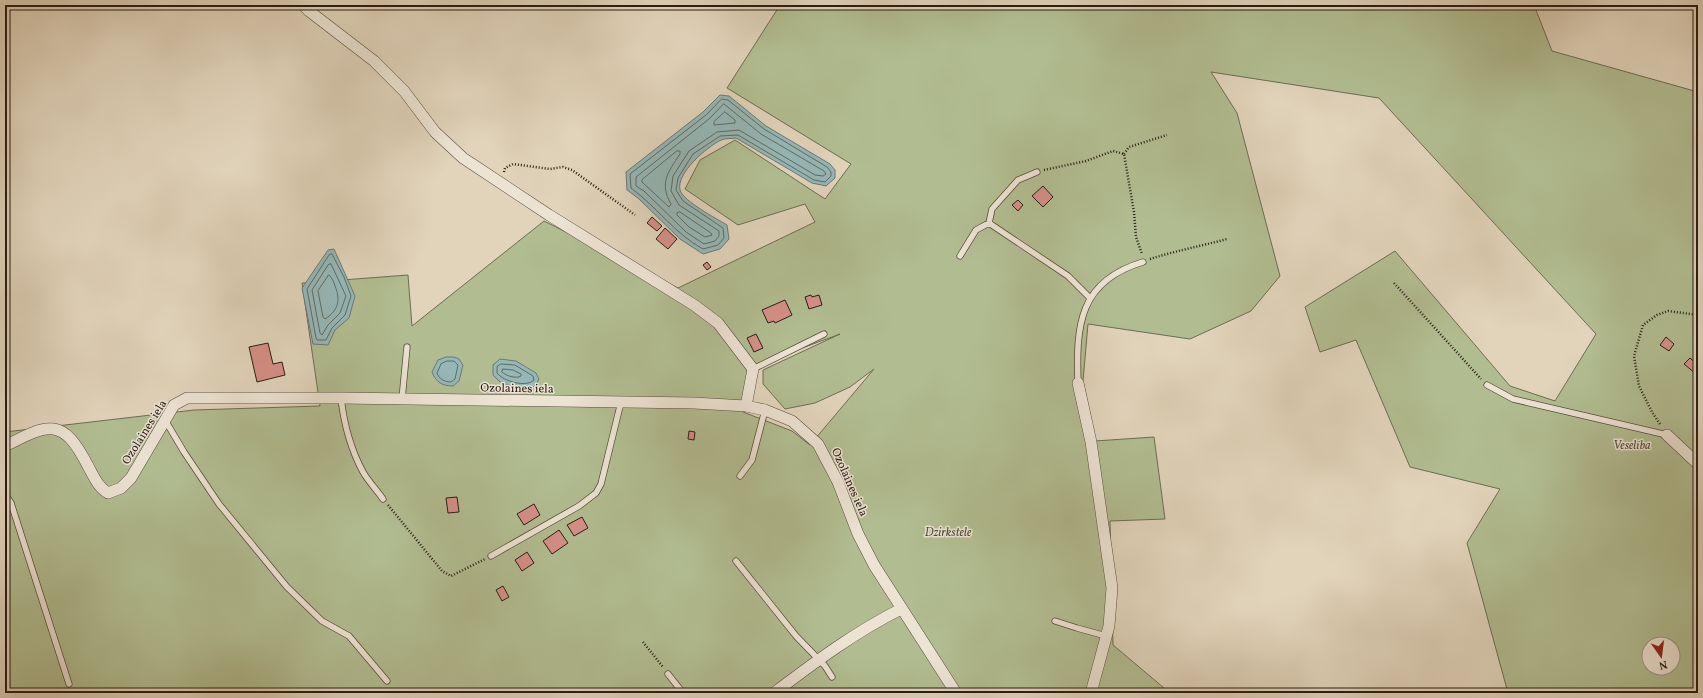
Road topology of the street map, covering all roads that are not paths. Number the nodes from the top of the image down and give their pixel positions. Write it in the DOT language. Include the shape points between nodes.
graph roads {
  1 [pos="303,5"];
  2 [pos="1037,172"];
  3 [pos="989,223"];
  4 [pos="960,256"];
  5 [pos="1143,262"];
  6 [pos="1089,297"];
  7 [pos="824,334"];
  8 [pos="407,347"];
  9 [pos="753,369"];
  10 [pos="1078,383"];
  11 [pos="1487,385"];
  12 [pos="341,398"];
  13 [pos="402,399"];
  14 [pos="621,402"];
  15 [pos="746,406"];
  16 [pos="766,410"];
  17 [pos="165,420"];
  18 [pos="1666,435"];
  19 [pos="5,446"];
  20 [pos="1698,464"];
  21 [pos="740,476"];
  22 [pos="5,494"];
  23 [pos="383,499"];
  24 [pos="491,556"];
  25 [pos="736,561"];
  26 [pos="901,609"];
  27 [pos="1056,621"];
  28 [pos="1106,636"];
  29 [pos="818,659"];
  30 [pos="668,674"];
  31 [pos="832,677"];
  32 [pos="387,681"];
  33 [pos="69,684"];
  34 [pos="683,693"];
  35 [pos="774,693"];
  36 [pos="956,693"];
  37 [pos="1091,693"];
  1 -- 9 [label="street" via="374,61 404,91 435,132 463,158 694,305 718,324"];
  2 -- 3 [label="lane" via="1018,180 992,209"];
  3 -- 4 [label="lane" via="976,230"];
  3 -- 6 [label="lane" via="1068,276"];
  5 -- 6 [label="lane" via="1126,267 1107,278"];
  6 -- 10 [label="lane" via="1079,332"];
  7 -- 9 [label="lane"];
  8 -- 13 [label="lane"];
  9 -- 15 [label="street"];
  10 -- 28 [label="street" via="1091,442 1112,588"];
  11 -- 18 [label="lane" via="1513,399"];
  12 -- 13 [label="street, Ozolaines iela"];
  12 -- 17 [label="street, Ozolaines iela" via="187,398 174,404"];
  12 -- 23 [label="lane" via="344,424 352,450 363,473"];
  13 -- 14 [label="street, Ozolaines iela"];
  14 -- 15 [label="street, Ozolaines iela"];
  14 -- 24 [label="lane" via="601,484 596,492 578,506"];
  15 -- 16 [label="street, Ozolaines iela"];
  16 -- 21 [label="lane" via="752,460"];
  16 -- 26 [label="street, Ozolaines iela" via="792,421 818,444 838,482 858,534"];
  17 -- 19 [label="street, Ozolaines iela" via="131,478 121,488 108,493 96,480 78,446 64,432 49,428 33,431"];
  17 -- 32 [label="lane" via="219,504 288,587 322,622 348,636"];
  18 -- 20 [label="street"];
  22 -- 33 [label="lane" via="11,503"];
  25 -- 29 [label="lane" via="796,636"];
  26 -- 29 [label="street" via="877,621"];
  26 -- 36 [label="street, Ozolaines iela"];
  27 -- 28 [label="lane"];
  28 -- 37 [label="street"];
  29 -- 31 [label="lane"];
  29 -- 35 [label="street"];
  30 -- 34 [label="lane"];
}
